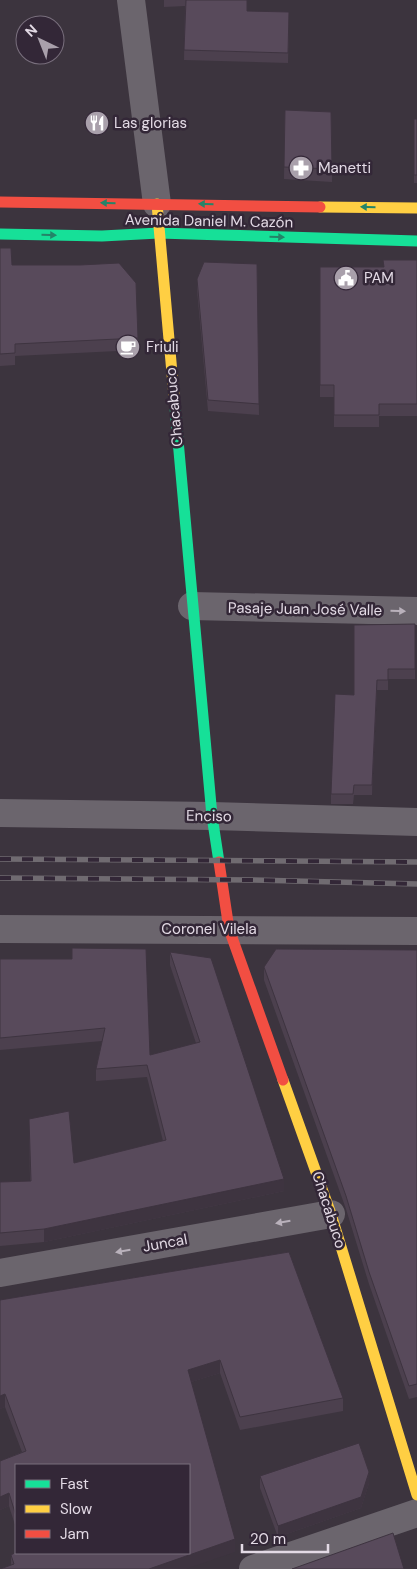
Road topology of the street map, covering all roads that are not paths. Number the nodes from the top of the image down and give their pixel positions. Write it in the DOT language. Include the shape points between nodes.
graph roads {
  1 [pos="131,0"];
  2 [pos="0,202"];
  3 [pos="157,204"];
  4 [pos="417,208"];
  5 [pos="159,233"];
  6 [pos="0,234"];
  7 [pos="417,241"];
  8 [pos="192,606"];
  9 [pos="417,612"];
  10 [pos="0,813"];
  11 [pos="212,816"];
  12 [pos="417,822"];
  13 [pos="0,928"];
  14 [pos="229,929"];
  15 [pos="417,931"];
  16 [pos="331,1214"];
  17 [pos="0,1273"];
  18 [pos="417,1495"];
  19 [pos="417,1513"];
  20 [pos="253,1569"];
  1 -- 3 [label="street, Chacabuco"];
  3 -- 2 [label="street, Avenida Daniel M. Cazón, one-way"];
  4 -- 3 [label="street, Avenida Daniel M. Cazón, one-way"];
  3 -- 5 [label="street, Chacabuco"];
  6 -- 5 [label="street, Avenida Daniel M. Cazón, one-way" via="102,236"];
  5 -- 7 [label="street, Avenida Daniel M. Cazón, one-way"];
  5 -- 8 [label="street, Chacabuco"];
  8 -- 9 [label="street, Pasaje Juan José Valle, one-way"];
  8 -- 11 [label="street, Chacabuco"];
  10 -- 11 [label="street, Enciso"];
  11 -- 12 [label="street, Enciso"];
  11 -- 14 [label="street, Chacabuco"];
  13 -- 14 [label="street, Coronel Vilela"];
  14 -- 15 [label="street, Coronel Vilela"];
  14 -- 16 [label="street, Chacabuco"];
  16 -- 17 [label="street, Juncal, one-way"];
  16 -- 18 [label="street, Chacabuco"];
  19 -- 20 [label="street"];
}
